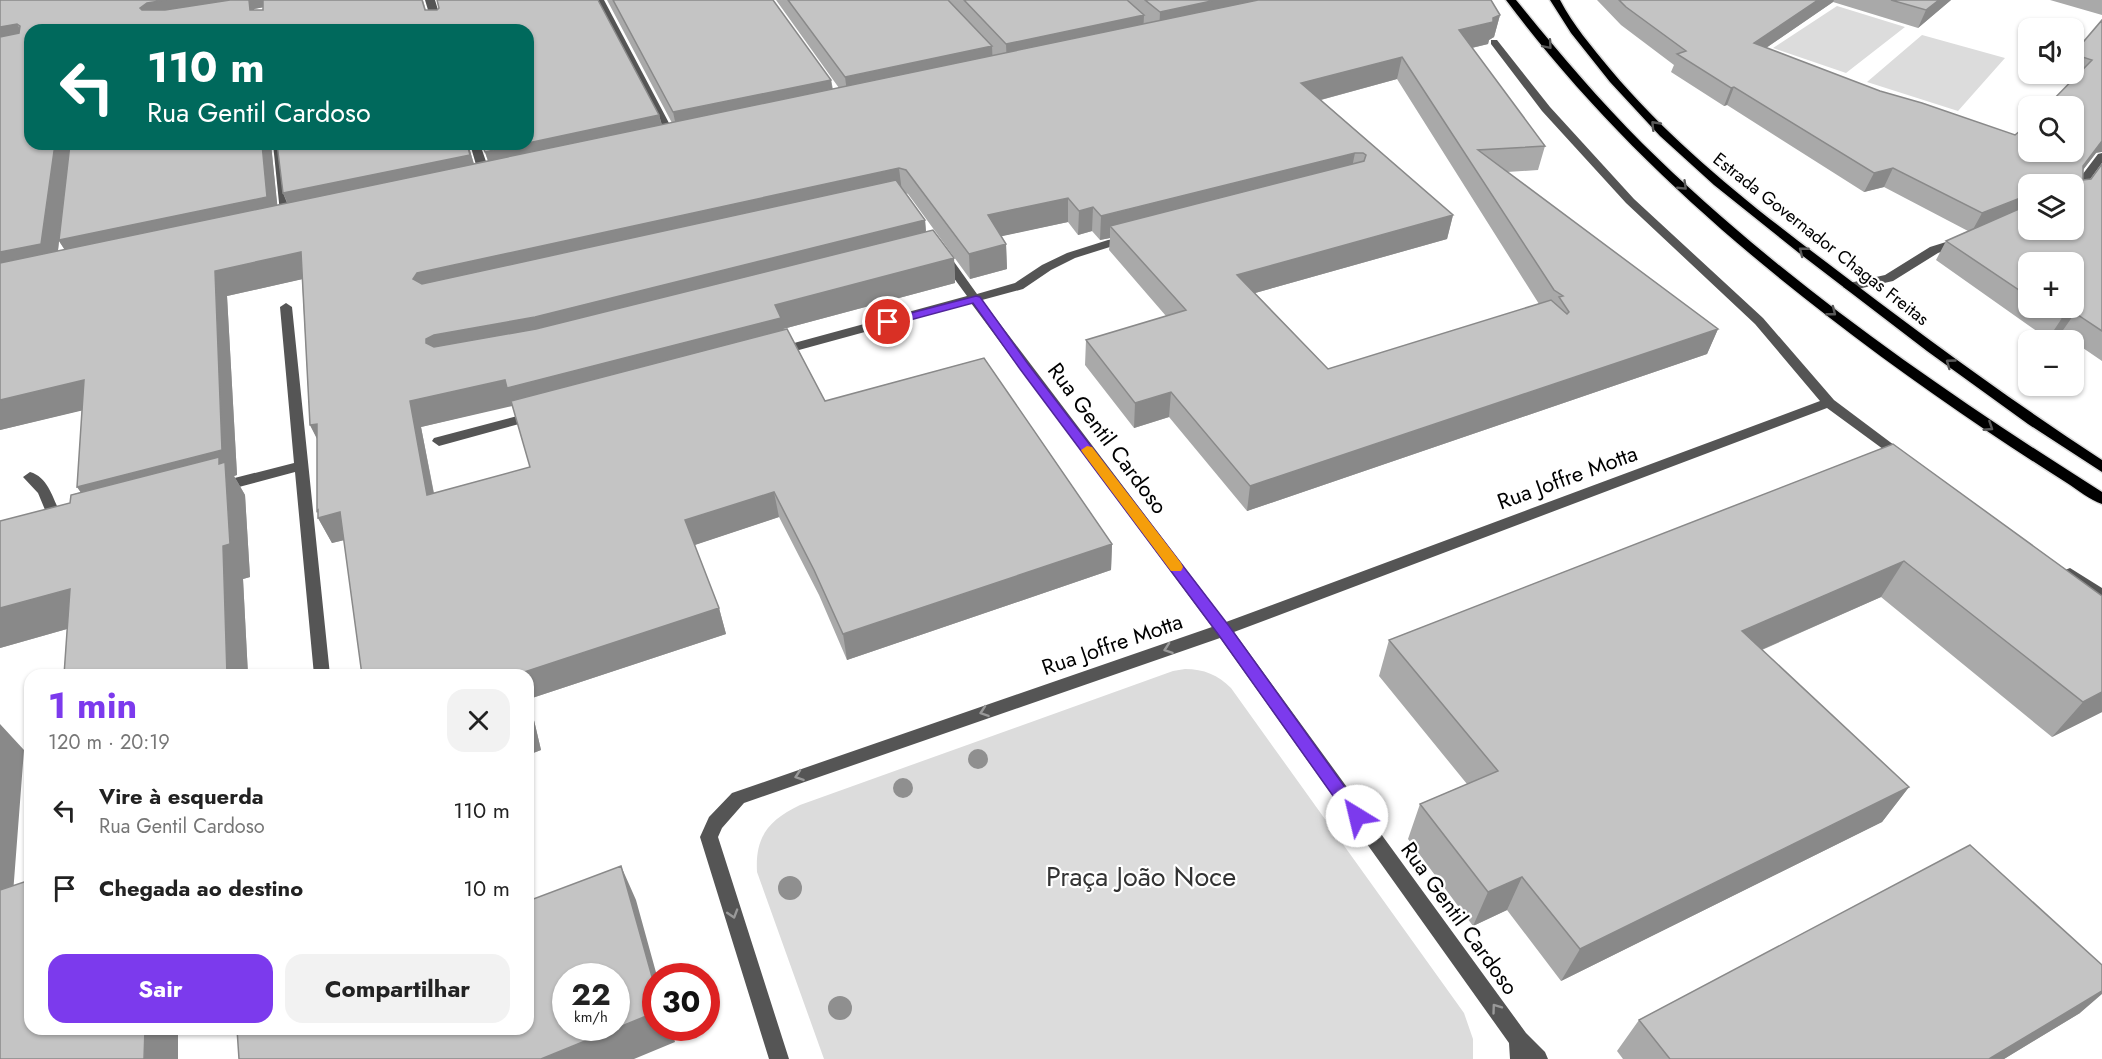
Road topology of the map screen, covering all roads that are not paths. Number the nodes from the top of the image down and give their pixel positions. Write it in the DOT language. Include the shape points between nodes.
graph roads {
  1 [pos="430,0"];
  2 [pos="599,0"];
  3 [pos="1511,0"];
  4 [pos="1555,0"];
  5 [pos="437,24"];
  6 [pos="1494,42"];
  7 [pos="663,144"];
  8 [pos="279,150"];
  9 [pos="476,150"];
  10 [pos="2102,156"];
  11 [pos="498,179"];
  12 [pos="2084,180"];
  13 [pos="288,225"];
  14 [pos="1144,234"];
  15 [pos="1979,236"];
  16 [pos="926,251"];
  17 [pos="1849,287"];
  18 [pos="976,299"];
  19 [pos="286,307"];
  20 [pos="762,356"];
  21 [pos="1829,403"];
  22 [pos="554,410"];
  23 [pos="439,441"];
  24 [pos="301,466"];
  25 [pos="2102,466"];
  26 [pos="1919,468"];
  27 [pos="30,477"];
  28 [pos="200,493"];
  29 [pos="2102,500"];
  30 [pos="77,525"];
  31 [pos="2054,562"];
  32 [pos="2102,596"];
  33 [pos="1223,630"];
  34 [pos="321,669"];
  35 [pos="1519,1049"];
  36 [pos="779,1059"];
  37 [pos="1538,1059"];
  1 -- 5 [label="street"];
  2 -- 7 [label="street" via="680,141"];
  3 -- 29 [label="main road, Estrada Governador Chagas Freitas, one-way" via="1606,111 1688,192 1772,266 1938,392"];
  17 -- 4 [label="main road, Estrada Governador Chagas Freitas, one-way" via="1682,152 1595,58"];
  6 -- 21 [label="street" via="1546,109 1630,201 1760,321"];
  8 -- 13 [label="street"];
  9 -- 11 [label="street" via="481,183"];
  10 -- 12 [label="street"];
  14 -- 18 [label="street" via="1067,255 1019,286"];
  15 -- 17 [label="street" via="1934,250 1889,278"];
  16 -- 18 [label="street, Rua Gentil Cardoso" via="938,248"];
  25 -- 17 [label="main road, Estrada Governador Chagas Freitas, one-way" via="2020,413"];
  18 -- 20 [label="street"];
  18 -- 33 [label="street, Rua Gentil Cardoso"];
  19 -- 24 [label="street"];
  21 -- 26 [label="street"];
  21 -- 33 [label="street, Rua Joffre Motta"];
  22 -- 23 [label="street"];
  24 -- 28 [label="street"];
  24 -- 34 [label="street"];
  27 -- 30 [label="street" via="44,491 60,523 65,528"];
  31 -- 32 [label="street"];
  35 -- 33 [label="street, Rua Gentil Cardoso, one-way"];
  33 -- 36 [label="street, Rua Joffre Motta, one-way" via="738,798 715,823 709,837"];
  35 -- 37 [label="street, Rua Gentil Cardoso"];
}
